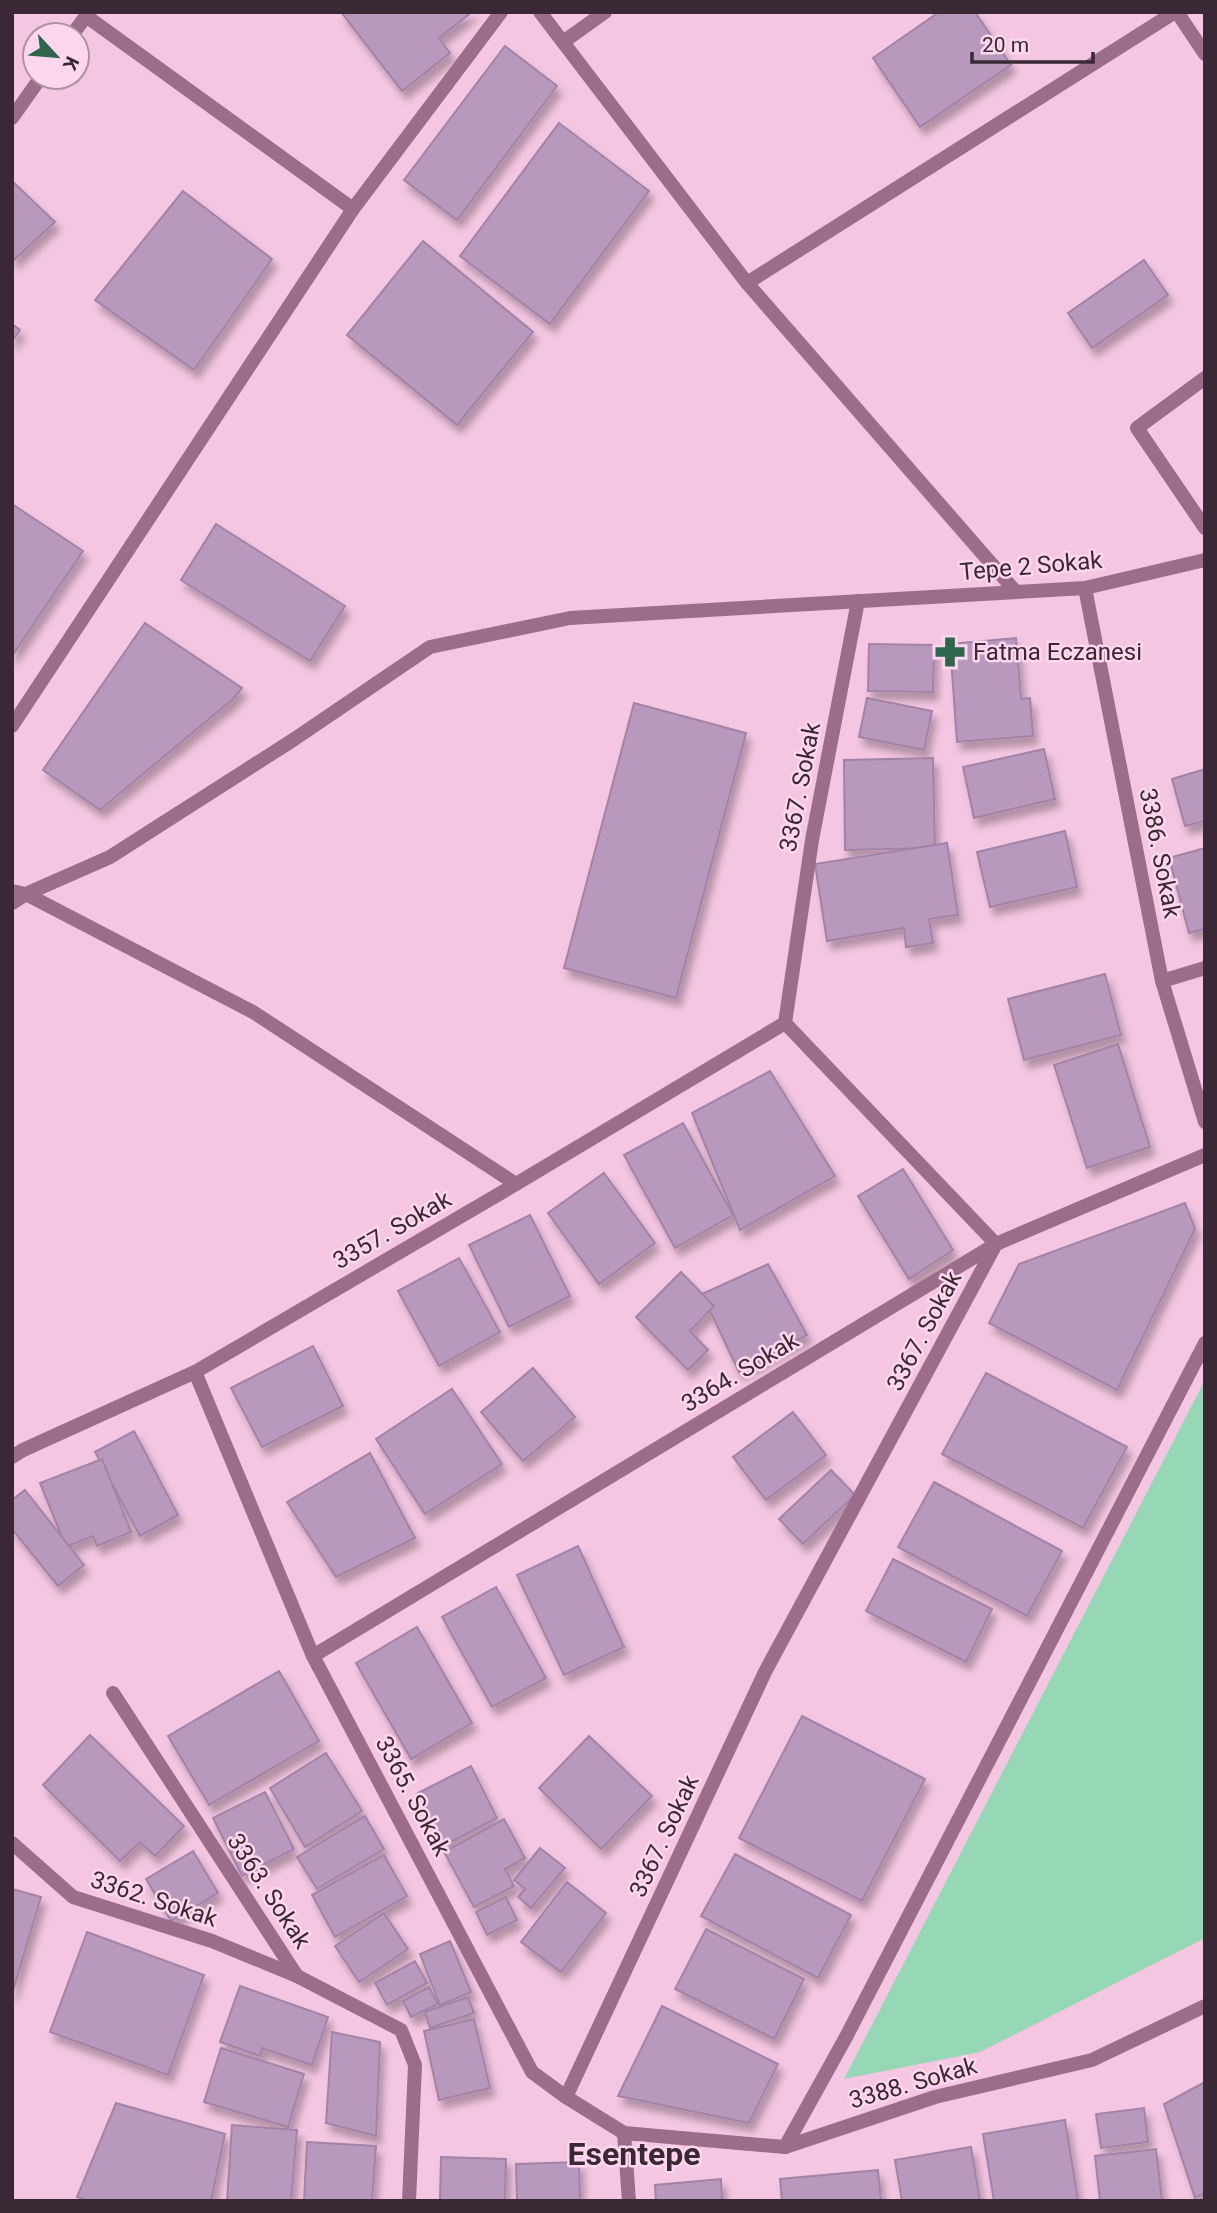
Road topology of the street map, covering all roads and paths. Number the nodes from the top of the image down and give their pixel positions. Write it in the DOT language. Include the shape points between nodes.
graph roads {
  1 [pos="501,12"];
  2 [pos="540,12"];
  3 [pos="605,12"];
  4 [pos="1176,12"];
  5 [pos="87,14"];
  6 [pos="563,42"];
  7 [pos="1205,54"];
  8 [pos="31,91"];
  9 [pos="12,118"];
  10 [pos="353,209"];
  11 [pos="747,283"];
  12 [pos="1205,378"];
  13 [pos="1205,528"];
  14 [pos="1205,560"];
  15 [pos="1085,588"];
  16 [pos="1016,592"];
  17 [pos="858,601"];
  18 [pos="12,726"];
  19 [pos="19,892"];
  20 [pos="12,903"];
  21 [pos="1205,968"];
  22 [pos="1162,981"];
  23 [pos="785,1023"];
  24 [pos="1205,1122"];
  25 [pos="1205,1155"];
  26 [pos="516,1184"];
  27 [pos="996,1244"];
  28 [pos="1205,1343"];
  29 [pos="195,1372"];
  30 [pos="12,1457"];
  31 [pos="313,1656"];
  32 [pos="113,1693"];
  33 [pos="12,1843"];
  34 [pos="297,1976"];
  35 [pos="1205,2007"];
  36 [pos="566,2097"];
  37 [pos="624,2133"];
  38 [pos="785,2147"];
  39 [pos="409,2201"];
  40 [pos="629,2201"];
  1 -- 10 [label="street"];
  2 -- 6 [label="street"];
  3 -- 6 [label="street"];
  4 -- 7 [label="street"];
  4 -- 11 [label="street"];
  5 -- 10 [label="street"];
  6 -- 11 [label="street"];
  8 -- 9 [label="street"];
  10 -- 18 [label="street"];
  11 -- 16 [label="street"];
  12 -- 13 [label="street" via="1137,428"];
  14 -- 15 [label="street, Tepe 2 Sokak"];
  15 -- 16 [label="street, Tepe 2 Sokak"];
  15 -- 22 [label="street, 3386. Sokak"];
  16 -- 17 [label="street, Tepe 2 Sokak"];
  17 -- 19 [label="street, Tepe 2 Sokak" via="570,618 430,647 110,857"];
  17 -- 23 [label="street, 3367. Sokak" via="812,840"];
  19 -- 20 [label="street, Tepe 2 Sokak"];
  19 -- 26 [label="street" via="253,1012"];
  21 -- 22 [label="street"];
  22 -- 24 [label="street, 3386. Sokak"];
  23 -- 26 [label="street, 3357. Sokak"];
  23 -- 27 [label="street"];
  25 -- 27 [label="street, 3364. Sokak"];
  26 -- 29 [label="street, 3357. Sokak"];
  27 -- 31 [label="street, 3364. Sokak"];
  27 -- 36 [label="street, 3367. Sokak" via="765,1672"];
  28 -- 38 [label="street"];
  29 -- 30 [label="street, 3357. Sokak"];
  29 -- 31 [label="street, 3365. Sokak"];
  31 -- 36 [label="street, 3365. Sokak" via="532,2072"];
  32 -- 34 [label="street, 3363. Sokak"];
  33 -- 34 [label="street, 3362. Sokak" via="73,1897 212,1941"];
  34 -- 39 [label="street, 3363. Sokak" via="401,2030 415,2065"];
  35 -- 38 [label="street, 3388. Sokak" via="1092,2060 934,2097"];
  36 -- 37 [label="street, 3365. Sokak"];
  37 -- 38 [label="street, 3388. Sokak"];
  37 -- 40 [label="street"];
}
